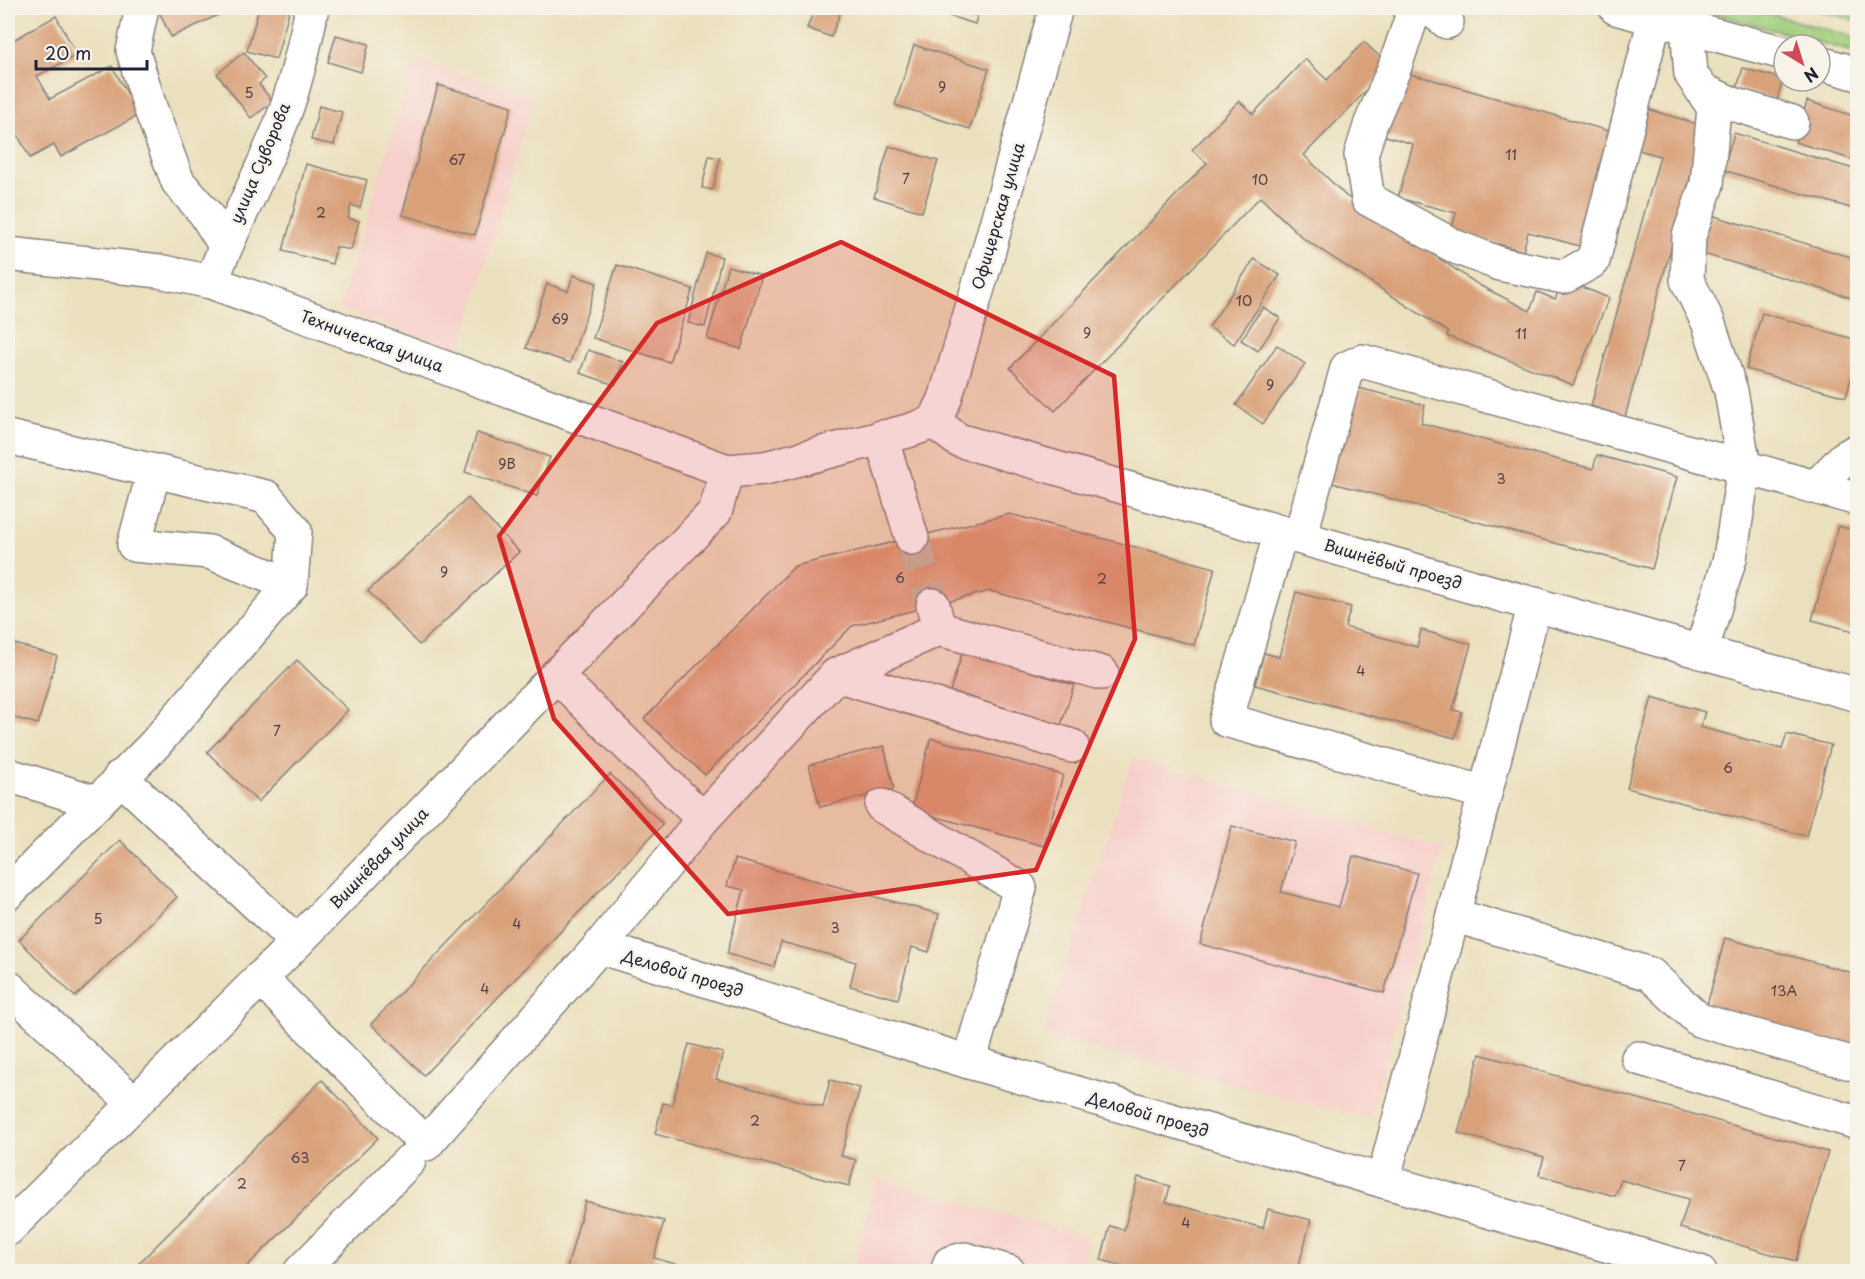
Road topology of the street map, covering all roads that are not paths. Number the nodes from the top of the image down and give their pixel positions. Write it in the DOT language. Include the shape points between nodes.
graph roads {
  1 [pos="142,8"];
  2 [pos="312,8"];
  3 [pos="1056,8"];
  4 [pos="1415,8"];
  5 [pos="1616,8"];
  6 [pos="1655,18"];
  7 [pos="1687,26"];
  8 [pos="1772,50"];
  9 [pos="1832,67"];
  10 [pos="1857,74"];
  11 [pos="1702,90"];
  12 [pos="1792,122"];
  13 [pos="225,245"];
  14 [pos="8,254"];
  15 [pos="211,282"];
  16 [pos="934,422"];
  17 [pos="8,437"];
  18 [pos="881,437"];
  19 [pos="1857,450"];
  20 [pos="1744,467"];
  21 [pos="154,471"];
  22 [pos="727,471"];
  23 [pos="1816,487"];
  24 [pos="1857,499"];
  25 [pos="1290,535"];
  26 [pos="912,538"];
  27 [pos="291,585"];
  28 [pos="1535,604"];
  29 [pos="1701,652"];
  30 [pos="1102,673"];
  31 [pos="556,675"];
  32 [pos="836,675"];
  33 [pos="1857,695"];
  34 [pos="1072,746"];
  35 [pos="8,775"];
  36 [pos="120,777"];
  37 [pos="1485,793"];
  38 [pos="96,802"];
  39 [pos="882,806"];
  40 [pos="703,819"];
  41 [pos="8,894"];
  42 [pos="1453,915"];
  43 [pos="297,942"];
  44 [pos="598,947"];
  45 [pos="260,978"];
  46 [pos="8,987"];
  47 [pos="1638,1058"];
  48 [pos="969,1062"];
  49 [pos="1857,1065"];
  50 [pos="133,1102"];
  51 [pos="1857,1123"];
  52 [pos="409,1161"];
  53 [pos="1383,1181"];
  54 [pos="8,1228"];
  55 [pos="300,1272"];
  56 [pos="947,1272"];
  57 [pos="1009,1272"];
  58 [pos="1700,1272"];
  1 -- 13 [label="street" via="133,51 150,107 178,182 205,213"];
  2 -- 13 [label="street, улица Суворова" via="305,45 278,130"];
  3 -- 16 [label="street, Офицерская улица" via="945,399"];
  4 -- 6 [label="street" via="1361,155 1368,199 1456,247 1500,264 1564,277 1593,261 1638,65"];
  5 -- 6 [label="street"];
  6 -- 7 [label="street"];
  7 -- 8 [label="street"];
  7 -- 11 [label="street" via="1691,74"];
  9 -- 10 [label="street"];
  11 -- 12 [label="street"];
  11 -- 20 [label="street" via="1714,108 1707,184 1689,236 1687,280 1708,322 1731,391"];
  13 -- 15 [label="street, улица Суворова"];
  14 -- 15 [label="street, Техническая улица"];
  15 -- 22 [label="street, Техническая улица"];
  16 -- 18 [label="street"];
  16 -- 25 [label="street, Вишнёвый проезд" via="958,440"];
  17 -- 21 [label="street"];
  18 -- 22 [label="street" via="765,468"];
  18 -- 26 [label="street"];
  19 -- 23 [label="street"];
  20 -- 23 [label="street"];
  20 -- 25 [label="street" via="1362,361 1347,368"];
  20 -- 29 [label="street" via="1730,558"];
  21 -- 27 [label="street" via="266,497 295,531"];
  21 -- 27 [label="street" via="134,544 208,552"];
  22 -- 31 [label="street, Вишнёвая улица" via="715,512"];
  23 -- 24 [label="street"];
  25 -- 28 [label="street, Вишнёвый проезд"];
  25 -- 37 [label="street" via="1226,720"];
  27 -- 36 [label="street" via="154,744"];
  28 -- 29 [label="street, Вишнёвый проезд"];
  28 -- 37 [label="street"];
  29 -- 33 [label="street, Вишнёвый проезд"];
  30 -- 32 [label="street" via="936,617"];
  31 -- 40 [label="street"];
  31 -- 43 [label="street, Вишнёвая улица"];
  32 -- 34 [label="street"];
  32 -- 40 [label="street"];
  35 -- 38 [label="street"];
  36 -- 38 [label="street"];
  36 -- 43 [label="street"];
  37 -- 42 [label="street"];
  38 -- 41 [label="street"];
  39 -- 48 [label="street" via="1020,888"];
  40 -- 44 [label="street"];
  42 -- 49 [label="street" via="1650,974 1699,1020"];
  42 -- 53 [label="street"];
  43 -- 45 [label="street, Вишнёвая улица"];
  44 -- 45 [label="street" via="426,1144"];
  44 -- 48 [label="street, Деловой проезд"];
  45 -- 50 [label="street, Вишнёвая улица"];
  46 -- 50 [label="street"];
  47 -- 51 [label="street"];
  48 -- 53 [label="street, Деловой проезд"];
  50 -- 54 [label="street, Вишнёвая улица"];
  52 -- 55 [label="street"];
  53 -- 58 [label="street, Деловой проезд"];
  56 -- 57 [label="street" via="950,1263 965,1259"];
}
